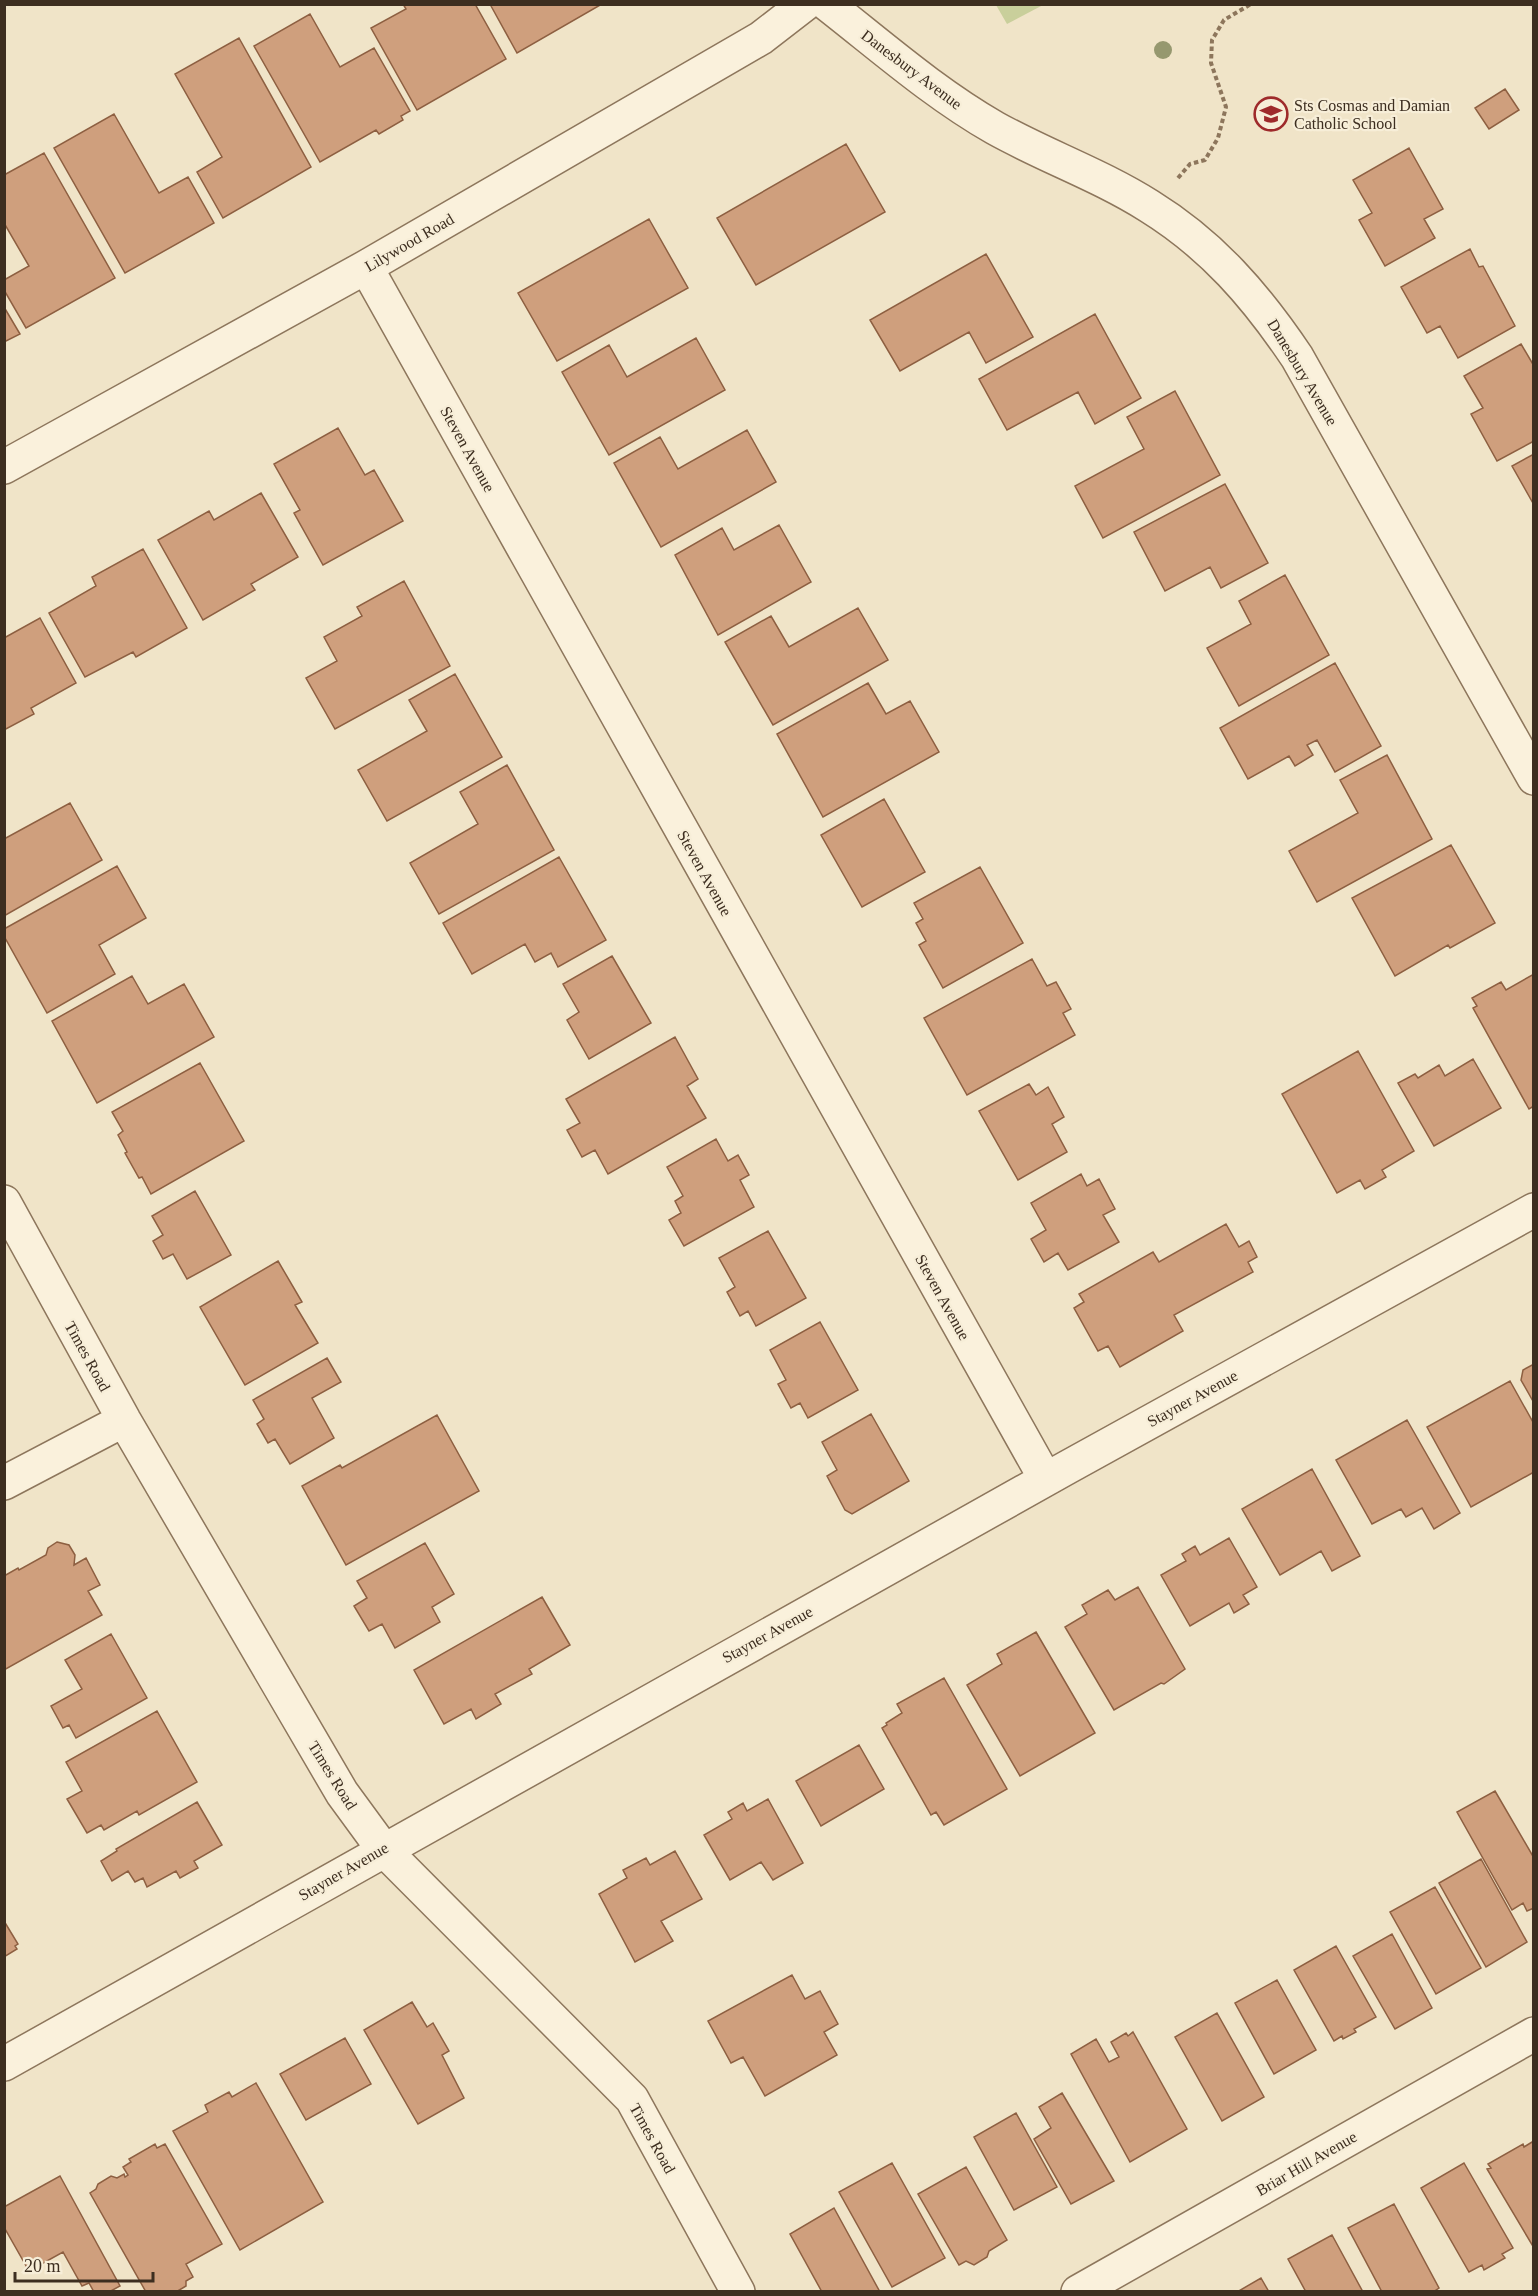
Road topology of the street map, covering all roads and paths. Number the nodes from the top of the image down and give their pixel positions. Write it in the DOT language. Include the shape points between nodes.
graph roads {
  1 [pos="805,4"];
  2 [pos="827,4"];
  3 [pos="1251,4"];
  4 [pos="1177,180"];
  5 [pos="366,267"];
  6 [pos="4,467"];
  7 [pos="1533,778"];
  8 [pos="4,1202"];
  9 [pos="1533,1210"];
  10 [pos="124,1420"];
  11 [pos="1045,1479"];
  12 [pos="4,1483"];
  13 [pos="383,1849"];
  14 [pos="1533,2034"];
  15 [pos="4,2064"];
  16 [pos="738,2292"];
  17 [pos="1078,2292"];
  1 -- 5 [label="street, Lilywood Road" via="761,38"];
  2 -- 7 [label="street, Danesbury Avenue" via="955,103 1148,205 1190,233 1232,274 1268,314 1297,357"];
  3 -- 4 [label="path" via="1224,20 1212,40 1211,63 1226,107 1218,138 1205,160 1190,164"];
  5 -- 6 [label="street, Lilywood Road"];
  5 -- 11 [label="street, Steven Avenue"];
  8 -- 10 [label="street, Times Road"];
  9 -- 11 [label="street, Stayner Avenue"];
  10 -- 12 [label="street"];
  10 -- 13 [label="street, Times Road" via="342,1793"];
  11 -- 13 [label="street, Stayner Avenue"];
  13 -- 15 [label="street, Stayner Avenue"];
  13 -- 16 [label="street, Times Road" via="632,2099"];
  14 -- 17 [label="street, Briar Hill Avenue"];
}
